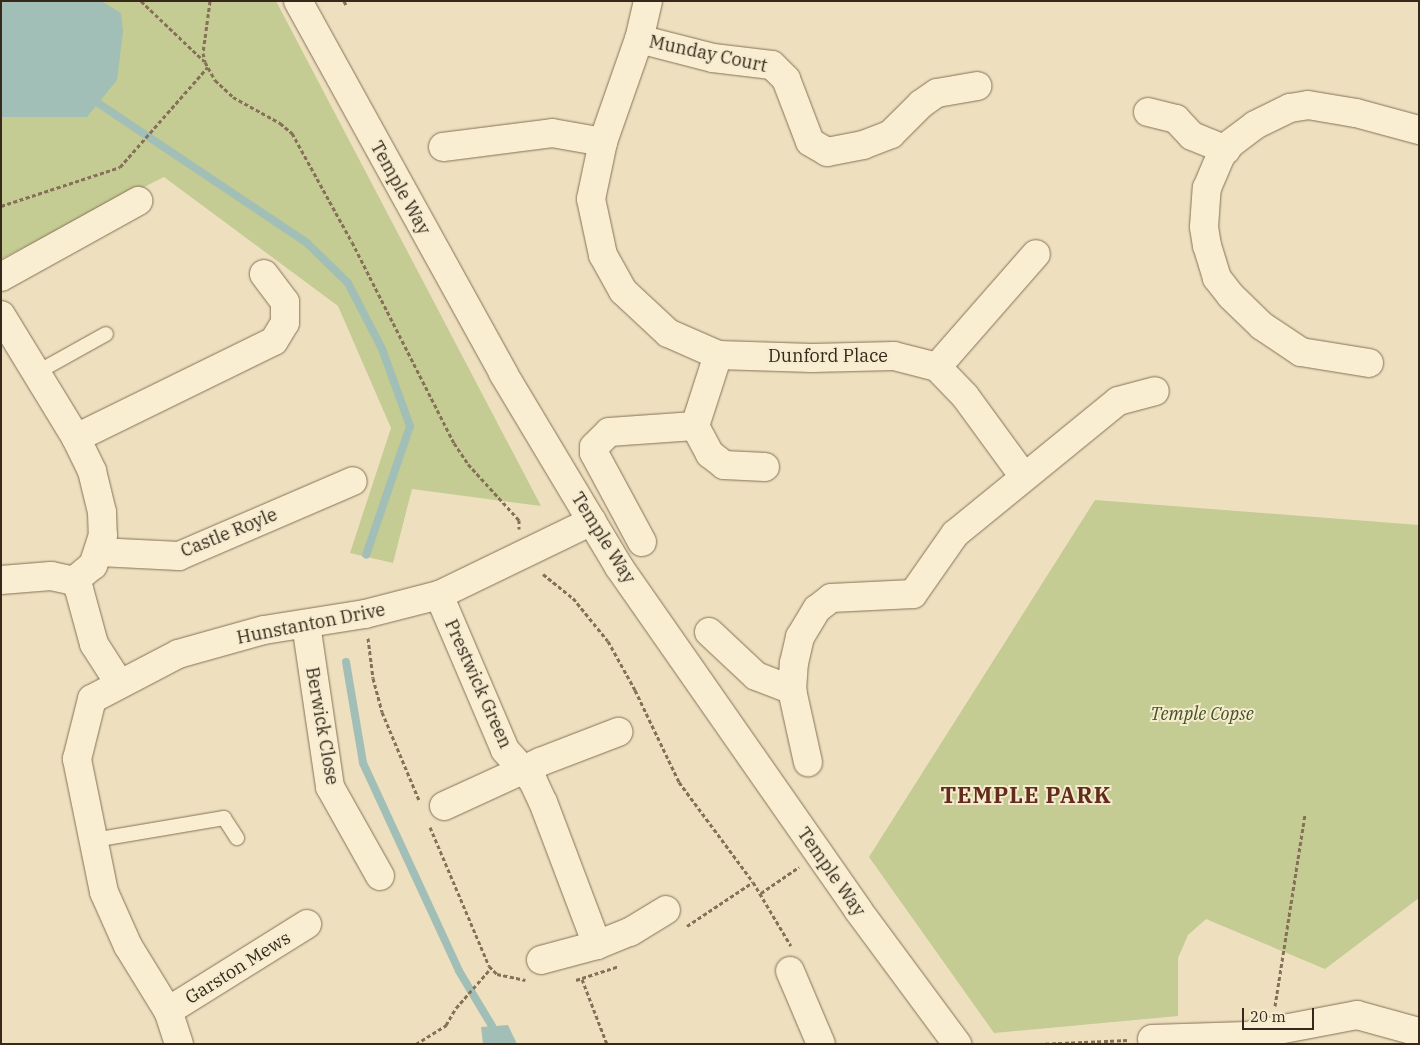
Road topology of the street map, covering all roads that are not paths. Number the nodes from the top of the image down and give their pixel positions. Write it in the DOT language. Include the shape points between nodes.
graph roads {
  1 [pos="298,1"];
  2 [pos="648,1"];
  3 [pos="639,38"];
  4 [pos="977,86"];
  5 [pos="1148,112"];
  6 [pos="1419,130"];
  7 [pos="603,142"];
  8 [pos="443,147"];
  9 [pos="1226,150"];
  10 [pos="138,201"];
  11 [pos="1036,254"];
  12 [pos="264,274"];
  13 [pos="1,277"];
  14 [pos="1,316"];
  15 [pos="106,334"];
  16 [pos="718,355"];
  17 [pos="1369,363"];
  18 [pos="937,367"];
  19 [pos="36,372"];
  20 [pos="1155,391"];
  21 [pos="695,426"];
  22 [pos="76,438"];
  23 [pos="765,467"];
  24 [pos="1024,477"];
  25 [pos="353,481"];
  26 [pos="592,521"];
  27 [pos="642,542"];
  28 [pos="99,552"];
  29 [pos="1,580"];
  30 [pos="74,581"];
  31 [pos="439,595"];
  32 [pos="306,624"];
  33 [pos="709,632"];
  34 [pos="119,683"];
  35 [pos="792,690"];
  36 [pos="618,732"];
  37 [pos="808,762"];
  38 [pos="521,771"];
  39 [pos="444,806"];
  40 [pos="236,838"];
  41 [pos="94,840"];
  42 [pos="380,876"];
  43 [pos="666,910"];
  44 [pos="307,924"];
  45 [pos="597,945"];
  46 [pos="541,960"];
  47 [pos="794,963"];
  48 [pos="168,1011"];
  49 [pos="1419,1032"];
  50 [pos="1152,1039"];
  51 [pos="179,1044"];
  52 [pos="821,1044"];
  53 [pos="957,1044"];
  1 -- 26 [label="street, Temple Way" via="503,373"];
  2 -- 3 [label="street, Dunford Place"];
  3 -- 4 [label="street, Munday Court" via="713,58 772,65 788,85 810,142 827,152 863,145 891,134 937,93"];
  3 -- 7 [label="street, Dunford Place"];
  5 -- 9 [label="street" via="1176,119 1192,136"];
  6 -- 9 [label="street" via="1356,113 1299,105 1255,125"];
  7 -- 8 [label="street" via="552,133"];
  7 -- 16 [label="street, Dunford Place" via="591,199 603,255 614,280 668,333"];
  9 -- 17 [label="street" via="1213,171 1205,205 1204,227 1218,278 1248,314 1301,352"];
  10 -- 13 [label="street"];
  11 -- 18 [label="street"];
  12 -- 22 [label="street" via="285,302 284,323 274,341"];
  14 -- 19 [label="street"];
  15 -- 19 [label="lane"];
  16 -- 18 [label="street, Dunford Place" via="894,356"];
  16 -- 21 [label="street"];
  18 -- 24 [label="street" via="965,396"];
  19 -- 22 [label="street"];
  20 -- 24 [label="street" via="1118,401"];
  21 -- 23 [label="street" via="705,446 724,465"];
  21 -- 27 [label="street" via="609,432 594,447 595,456"];
  22 -- 28 [label="street" via="92,471 102,512 103,534"];
  24 -- 35 [label="street" via="950,538 913,594 831,598 817,609 800,637"];
  25 -- 28 [label="street, Castle Royle" via="179,556"];
  26 -- 31 [label="street, Hunstanton Drive"];
  26 -- 53 [label="street, Temple Way" via="619,567 781,801"];
  28 -- 30 [label="street" via="93,565"];
  29 -- 30 [label="street" via="51,576"];
  30 -- 34 [label="street" via="94,644"];
  31 -- 32 [label="street, Hunstanton Drive" via="365,614"];
  31 -- 38 [label="street, Prestwick Green" via="501,742"];
  32 -- 34 [label="street, Hunstanton Drive" via="264,630 178,654"];
  32 -- 42 [label="street, Berwick Close" via="330,787"];
  33 -- 35 [label="street" via="756,676"];
  34 -- 41 [label="street, Hunstanton Drive" via="92,700 77,760"];
  35 -- 37 [label="street"];
  36 -- 38 [label="street"];
  38 -- 39 [label="street"];
  38 -- 45 [label="street, Prestwick Green" via="533,781 543,802"];
  40 -- 41 [label="lane" via="224,818"];
  41 -- 48 [label="street, Hunstanton Drive" via="104,892 128,946"];
  43 -- 45 [label="street" via="630,932"];
  44 -- 48 [label="street, Garston Mews"];
  45 -- 46 [label="street"];
  47 -- 52 [label="street" via="794,1008"];
  48 -- 51 [label="street, Hunstanton Drive"];
  49 -- 50 [label="street" via="1358,1015 1247,1036"];
}
